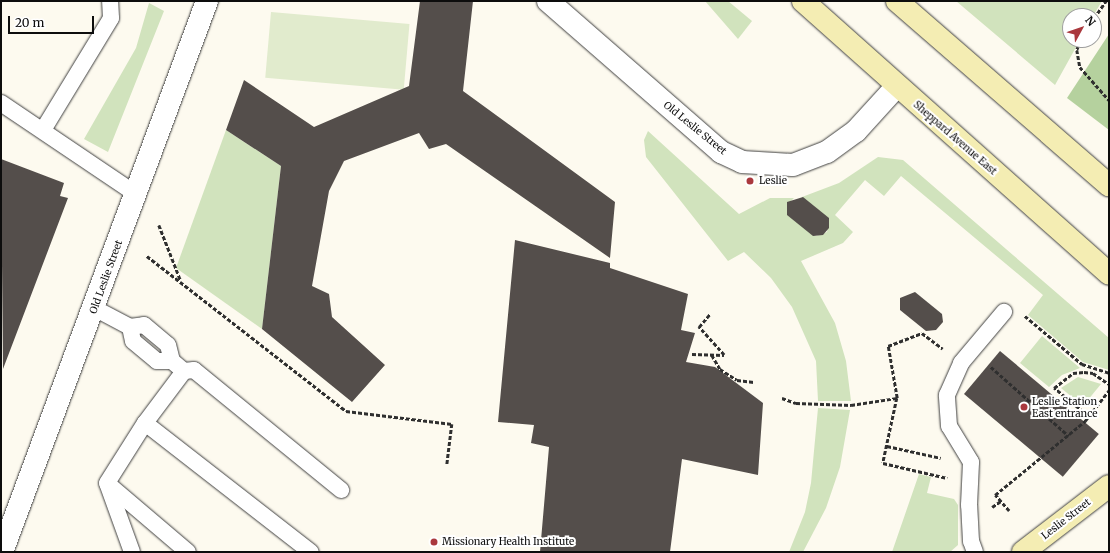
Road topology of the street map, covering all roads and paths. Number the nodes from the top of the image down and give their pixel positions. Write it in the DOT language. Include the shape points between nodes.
graph roads {
  1 [pos="110,1"];
  2 [pos="207,1"];
  3 [pos="548,1"];
  4 [pos="803,1"];
  5 [pos="897,1"];
  6 [pos="1078,48"];
  7 [pos="896,87"];
  8 [pos="1109,100"];
  9 [pos="1,103"];
  10 [pos="43,130"];
  11 [pos="1109,185"];
  12 [pos="136,194"];
  13 [pos="159,224"];
  14 [pos="147,256"];
  15 [pos="1109,274"];
  16 [pos="181,282"];
  17 [pos="94,308"];
  18 [pos="1004,312"];
  19 [pos="710,314"];
  20 [pos="692,354"];
  21 [pos="712,355"];
  22 [pos="962,363"];
  23 [pos="178,366"];
  24 [pos="991,367"];
  25 [pos="1109,373"];
  26 [pos="754,382"];
  27 [pos="1109,384"];
  28 [pos="1109,390"];
  29 [pos="782,398"];
  30 [pos="897,398"];
  31 [pos="1088,416"];
  32 [pos="145,423"];
  33 [pos="1069,436"];
  34 [pos="887,446"];
  35 [pos="447,465"];
  36 [pos="107,483"];
  37 [pos="968,486"];
  38 [pos="1109,486"];
  39 [pos="341,490"];
  40 [pos="1001,501"];
  41 [pos="969,505"];
  42 [pos="1009,511"];
  43 [pos="2,552"];
  44 [pos="132,552"];
  45 [pos="188,552"];
  46 [pos="312,552"];
  47 [pos="975,552"];
  48 [pos="1023,552"];
  1 -- 10 [label="lane" via="111,18"];
  2 -- 12 [label="street, Old Leslie Street"];
  3 -- 7 [label="street, Old Leslie Street" via="721,152 742,162 793,164 827,152 856,131"];
  4 -- 7 [label="main road, Sheppard Avenue East"];
  5 -- 11 [label="main road"];
  6 -- 8 [label="path" via="1080,66"];
  7 -- 15 [label="main road, Sheppard Avenue East"];
  9 -- 10 [label="lane"];
  10 -- 12 [label="lane"];
  12 -- 17 [label="street, Old Leslie Street"];
  13 -- 16 [label="path"];
  14 -- 16 [label="path"];
  16 -- 35 [label="path" via="346,411 452,424"];
  17 -- 23 [label="lane" via="130,327 133,341 152,358"];
  17 -- 43 [label="street, Old Leslie Street"];
  18 -- 22 [label="lane"];
  18 -- 25 [label="path" via="1027,317 1082,364"];
  19 -- 21 [label="path" via="699,327 724,355"];
  20 -- 21 [label="path"];
  21 -- 26 [label="path" via="720,369 737,380"];
  22 -- 30 [label="path" via="922,333 900,339 888,346"];
  22 -- 37 [label="lane" via="948,395 949,426 971,462 972,478"];
  23 -- 32 [label="lane"];
  23 -- 39 [label="lane" via="194,370"];
  24 -- 33 [label="path"];
  27 -- 31 [label="path" via="1094,373 1084,372 1073,373 1054,388"];
  28 -- 31 [label="path"];
  29 -- 30 [label="path" via="796,403 851,405"];
  30 -- 34 [label="path"];
  31 -- 33 [label="path"];
  32 -- 36 [label="lane"];
  32 -- 46 [label="lane"];
  33 -- 40 [label="path" via="996,495"];
  34 -- 37 [label="path" via="940,457"];
  34 -- 37 [label="path" via="883,463 932,472"];
  36 -- 44 [label="lane"];
  36 -- 45 [label="lane"];
  37 -- 41 [label="lane"];
  38 -- 48 [label="main road, Leslie Street"];
  40 -- 41 [label="path" via="993,507"];
  40 -- 42 [label="path"];
  41 -- 47 [label="lane" via="970,540"];
}
